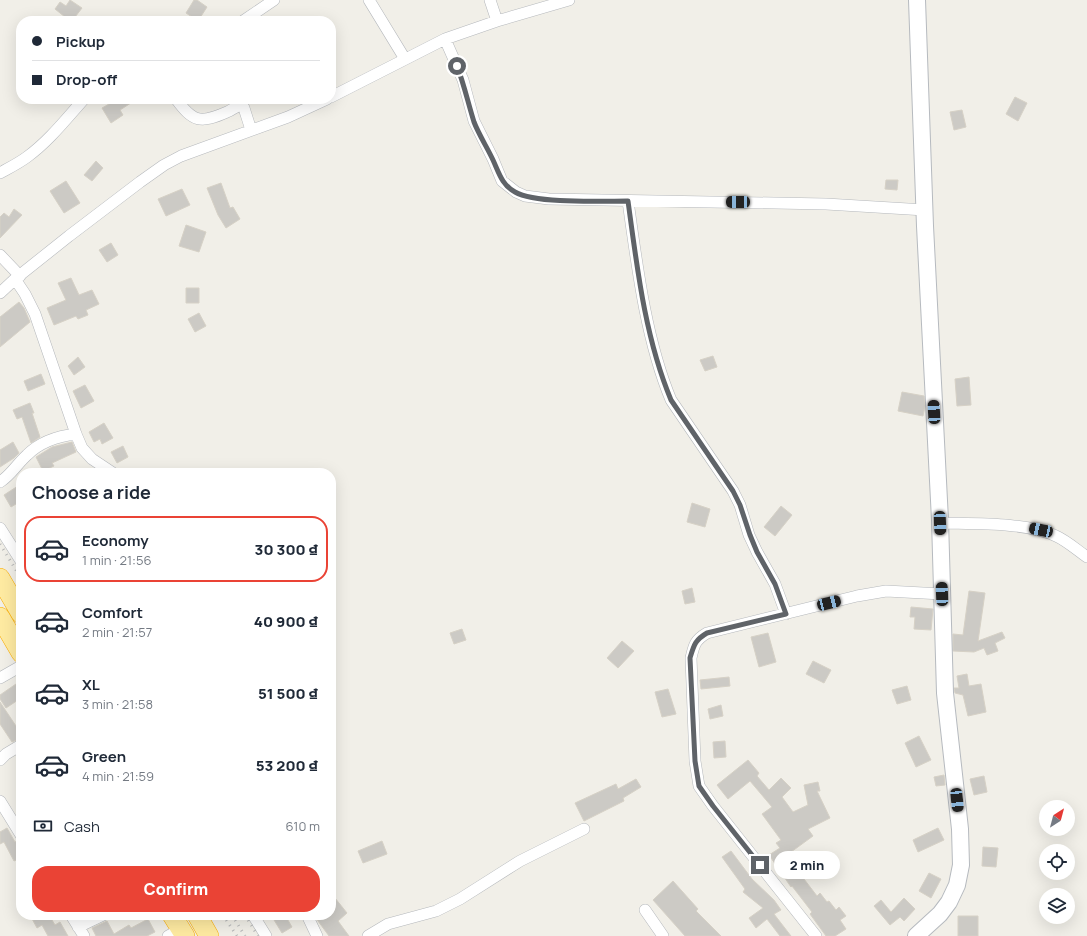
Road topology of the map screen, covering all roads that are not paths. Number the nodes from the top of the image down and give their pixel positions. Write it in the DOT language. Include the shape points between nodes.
graph roads {
  1 [pos="274,0"];
  2 [pos="369,0"];
  3 [pos="490,0"];
  4 [pos="569,0"];
  5 [pos="917,0"];
  6 [pos="250,16"];
  7 [pos="497,21"];
  8 [pos="445,38"];
  9 [pos="405,58"];
  10 [pos="336,95"];
  11 [pos="80,104"];
  12 [pos="180,104"];
  13 [pos="316,104"];
  14 [pos="251,130"];
  15 [pos="0,173"];
  16 [pos="628,201"];
  17 [pos="925,210"];
  18 [pos="0,255"];
  19 [pos="17,278"];
  20 [pos="0,293"];
  21 [pos="76,434"];
  22 [pos="106,468"];
  23 [pos="0,482"];
  24 [pos="940,523"];
  25 [pos="0,528"];
  26 [pos="16,553"];
  27 [pos="1087,557"];
  28 [pos="0,578"];
  29 [pos="942,594"];
  30 [pos="16,605"];
  31 [pos="786,614"];
  32 [pos="0,617"];
  33 [pos="16,644"];
  34 [pos="16,669"];
  35 [pos="0,678"];
  36 [pos="16,749"];
  37 [pos="0,760"];
  38 [pos="0,801"];
  39 [pos="16,827"];
  40 [pos="584,829"];
  41 [pos="645,910"];
  42 [pos="74,920"];
  43 [pos="96,920"];
  44 [pos="200,920"];
  45 [pos="256,920"];
  46 [pos="310,920"];
  47 [pos="81,931"];
  48 [pos="918,935"];
  49 [pos="209,936"];
  50 [pos="266,936"];
  51 [pos="317,936"];
  52 [pos="368,936"];
  53 [pos="663,936"];
  54 [pos="816,936"];
  1 -- 6 [label="street"];
  2 -- 9 [label="street"];
  3 -- 7 [label="street"];
  4 -- 7 [label="street"];
  5 -- 17 [label="main road"];
  7 -- 8 [label="street"];
  8 -- 9 [label="street"];
  8 -- 16 [label="street" via="463,80 474,121 502,181 507,186 525,196 549,199"];
  9 -- 10 [label="street"];
  11 -- 15 [label="street" via="41,145"];
  12 -- 14 [label="street" via="198,119 205,120 241,105"];
  13 -- 14 [label="street"];
  14 -- 19 [label="street" via="181,156 164,165 102,210"];
  16 -- 17 [label="street" via="826,204"];
  16 -- 31 [label="street" via="638,276 664,384 671,400 733,491 757,552 775,584"];
  17 -- 24 [label="main road"];
  18 -- 19 [label="street"];
  19 -- 20 [label="street"];
  19 -- 21 [label="street" via="35,314"];
  21 -- 22 [label="street" via="82,448"];
  21 -- 23 [label="street" via="44,442 33,449"];
  24 -- 27 [label="street" via="1041,530 1057,536"];
  24 -- 29 [label="main road"];
  25 -- 26 [label="street"];
  28 -- 30 [label="highway"];
  29 -- 31 [label="street" via="886,591"];
  29 -- 48 [label="main road" via="945,693 960,829 961,865 957,885 949,902"];
  31 -- 54 [label="street" via="707,633 693,645 690,658 695,761 699,786"];
  32 -- 33 [label="highway"];
  34 -- 35 [label="street"];
  36 -- 37 [label="street"];
  38 -- 39 [label="street"];
  40 -- 52 [label="street" via="520,861 436,911 388,924"];
  41 -- 53 [label="street"];
  42 -- 47 [label="street"];
  43 -- 47 [label="street"];
  44 -- 49 [label="highway"];
  45 -- 50 [label="street"];
  46 -- 51 [label="street"];
}
